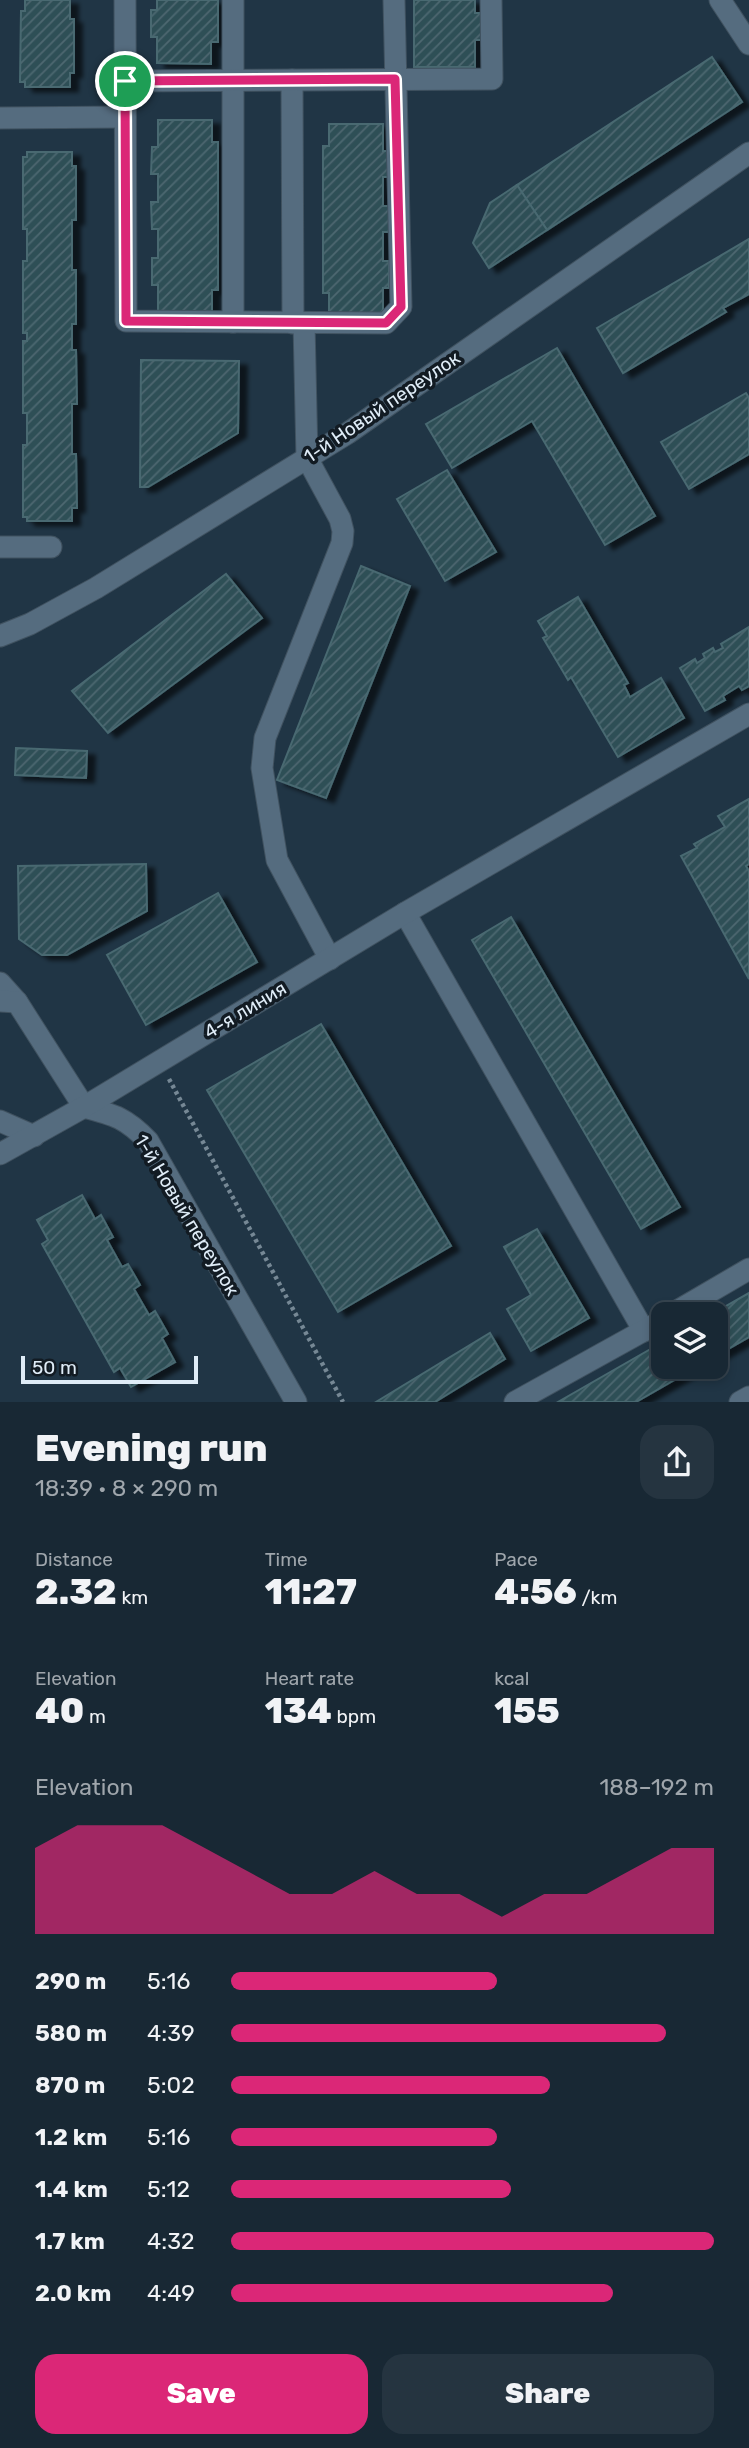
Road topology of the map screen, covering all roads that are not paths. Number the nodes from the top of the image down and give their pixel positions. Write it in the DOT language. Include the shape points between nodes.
graph roads {
  1 [pos="125,0"];
  2 [pos="233,0"];
  3 [pos="394,0"];
  4 [pos="491,0"];
  5 [pos="720,0"];
  6 [pos="749,44"];
  7 [pos="395,79"];
  8 [pos="233,80"];
  9 [pos="292,80"];
  10 [pos="125,81"];
  11 [pos="125,117"];
  12 [pos="0,118"];
  13 [pos="749,153"];
  14 [pos="233,322"];
  15 [pos="299,323"];
  16 [pos="307,458"];
  17 [pos="0,547"];
  18 [pos="51,547"];
  19 [pos="0,636"];
  20 [pos="749,714"];
  21 [pos="405,913"];
  22 [pos="330,959"];
  23 [pos="0,983"];
  24 [pos="9,1001"];
  25 [pos="84,1107"];
  26 [pos="0,1121"];
  27 [pos="34,1136"];
  28 [pos="0,1154"];
  29 [pos="749,1269"];
  30 [pos="693,1302"];
  31 [pos="651,1327"];
  32 [pos="644,1331"];
  33 [pos="749,1397"];
  34 [pos="296,1402"];
  35 [pos="515,1402"];
  36 [pos="740,1402"];
  1 -- 10 [label="street"];
  2 -- 8 [label="street"];
  3 -- 7 [label="street"];
  4 -- 7 [label="street" via="492,79"];
  5 -- 6 [label="street"];
  7 -- 9 [label="street"];
  7 -- 15 [label="street" via="401,307 386,323"];
  8 -- 9 [label="street"];
  8 -- 10 [label="street"];
  8 -- 14 [label="street"];
  9 -- 15 [label="street"];
  10 -- 11 [label="street"];
  11 -- 12 [label="street"];
  11 -- 14 [label="street" via="126,321"];
  13 -- 16 [label="street, 1-й Новый переулок"];
  14 -- 15 [label="street"];
  15 -- 16 [label="street"];
  16 -- 19 [label="street, 1-й Новый переулок" via="96,588"];
  16 -- 22 [label="street" via="340,519 342,543 265,738 262,768 277,860"];
  17 -- 18 [label="street"];
  20 -- 21 [label="street, 4-я линия"];
  21 -- 22 [label="street, 4-я линия"];
  21 -- 32 [label="street"];
  22 -- 25 [label="street, 4-я линия"];
  23 -- 24 [label="street"];
  24 -- 25 [label="street"];
  25 -- 27 [label="street, 4-я линия"];
  25 -- 34 [label="street, 1-й Новый переулок" via="114,1115 148,1141"];
  26 -- 27 [label="street"];
  27 -- 28 [label="street, 4-я линия"];
  29 -- 30 [label="street"];
  31 -- 32 [label="street"];
  32 -- 35 [label="street"];
  33 -- 36 [label="street"];
}
